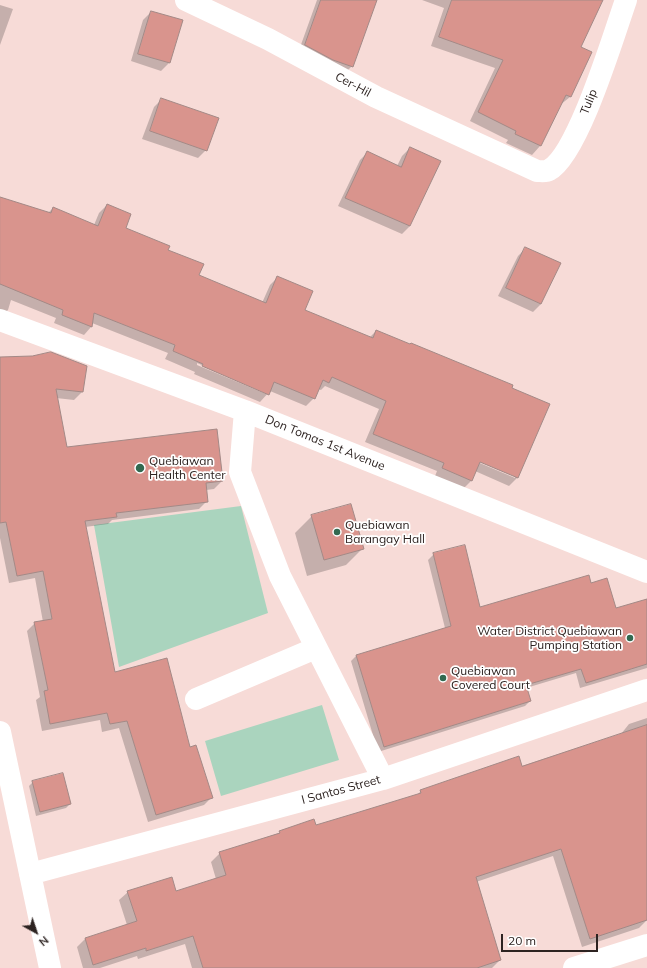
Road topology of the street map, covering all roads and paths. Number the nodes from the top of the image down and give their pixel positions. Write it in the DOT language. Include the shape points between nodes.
graph roads {
  1 [pos="186,0"];
  2 [pos="626,0"];
  3 [pos="523,166"];
  4 [pos="0,320"];
  5 [pos="245,411"];
  6 [pos="647,572"];
  7 [pos="316,648"];
  8 [pos="647,690"];
  9 [pos="196,699"];
  10 [pos="0,732"];
  11 [pos="383,779"];
  12 [pos="30,874"];
  13 [pos="647,945"];
  14 [pos="50,968"];
  15 [pos="574,968"];
  1 -- 3 [label="street, Cer-Hil" via="268,39 376,97"];
  2 -- 3 [label="street, Tulip" via="591,99 570,146 557,164 548,171 537,171"];
  4 -- 5 [label="street, Don Tomas 1st Avenue"];
  5 -- 6 [label="street, Don Tomas 1st Avenue"];
  5 -- 7 [label="street" via="240,472 280,576"];
  7 -- 9 [label="street"];
  7 -- 11 [label="street"];
  8 -- 11 [label="street, I Santos Street"];
  10 -- 12 [label="street"];
  11 -- 12 [label="street, I Santos Street"];
  12 -- 14 [label="street"];
  13 -- 15 [label="street"];
}
